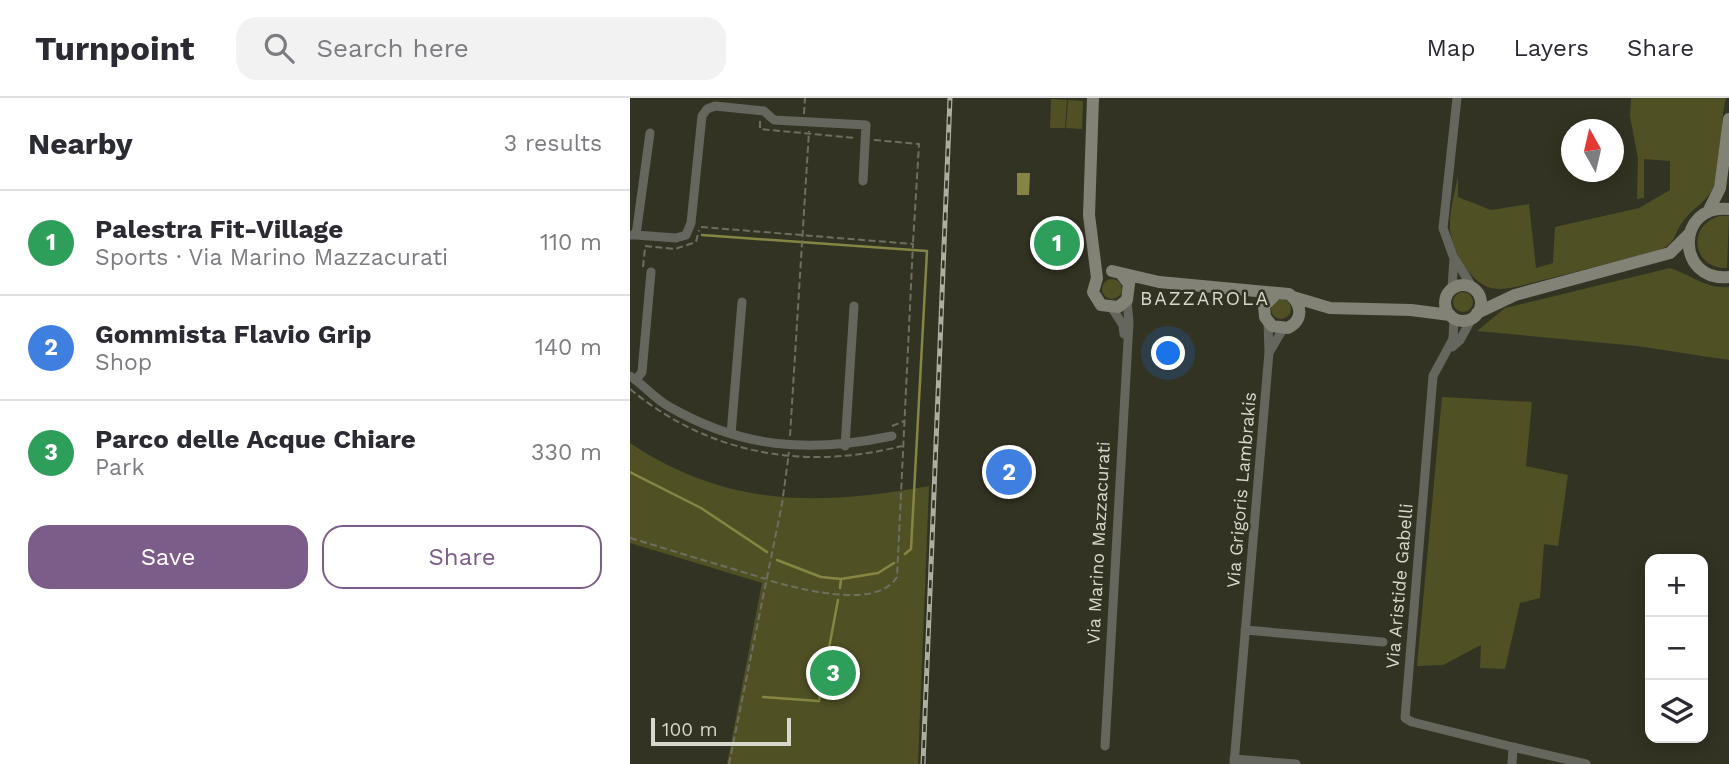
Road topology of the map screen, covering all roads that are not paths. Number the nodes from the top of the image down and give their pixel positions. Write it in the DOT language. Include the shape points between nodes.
graph roads {
  1 [pos="1093,98"];
  2 [pos="1457,98"];
  3 [pos="1729,119"];
  4 [pos="650,133"];
  5 [pos="1726,159"];
  6 [pos="863,181"];
  7 [pos="1729,184"];
  8 [pos="1729,209"];
  9 [pos="1707,212"];
  10 [pos="1689,234"];
  11 [pos="633,235"];
  12 [pos="1090,242"];
  13 [pos="1453,256"];
  14 [pos="1643,263"];
  15 [pos="1698,267"];
  16 [pos="651,272"];
  17 [pos="1117,273"];
  18 [pos="1729,277"];
  19 [pos="1097,278"];
  20 [pos="1158,282"];
  21 [pos="1238,290"];
  22 [pos="1474,290"];
  23 [pos="1449,293"];
  24 [pos="1276,294"];
  25 [pos="1515,295"];
  26 [pos="1293,297"];
  27 [pos="1128,298"];
  28 [pos="742,302"];
  29 [pos="855,306"];
  30 [pos="1264,306"];
  31 [pos="1112,308"];
  32 [pos="1330,308"];
  33 [pos="1411,310"];
  34 [pos="1474,316"];
  35 [pos="1452,317"];
  36 [pos="1268,322"];
  37 [pos="1295,323"];
  38 [pos="1283,329"];
  39 [pos="1125,342"];
  40 [pos="1447,350"];
  41 [pos="1269,352"];
  42 [pos="633,378"];
  43 [pos="892,431"];
  44 [pos="731,434"];
  45 [pos="845,446"];
  46 [pos="1245,630"];
  47 [pos="1384,642"];
  48 [pos="1105,746"];
  49 [pos="1513,747"];
  50 [pos="1234,761"];
  51 [pos="1296,764"];
  52 [pos="1511,764"];
  53 [pos="1586,764"];
  1 -- 12 [label="street, Via Marino Mazzacurati"];
  2 -- 13 [label="street" via="1443,228"];
  3 -- 5 [label="street"];
  4 -- 11 [label="street"];
  5 -- 7 [label="street"];
  5 -- 9 [label="street" via="1720,188"];
  6 -- 11 [label="street" via="866,125 774,120 764,111 715,106 702,116 686,234 676,238"];
  8 -- 9 [label="street"];
  9 -- 10 [label="street"];
  10 -- 14 [label="street" via="1670,253"];
  10 -- 15 [label="street" via="1689,252"];
  12 -- 17 [label="street, Via Marino Mazzacurati"];
  12 -- 19 [label="street, Via Marino Mazzacurati"];
  13 -- 22 [label="street"];
  13 -- 23 [label="street"];
  14 -- 15 [label="street" via="1674,260"];
  14 -- 25 [label="street"];
  15 -- 18 [label="street" via="1716,277"];
  16 -- 42 [label="street" via="642,372"];
  17 -- 19 [label="street"];
  17 -- 20 [label="street"];
  17 -- 27 [label="street, Via Marino Mazzacurati" via="1129,284"];
  19 -- 31 [label="street, Via Marino Mazzacurati" via="1094,297"];
  20 -- 21 [label="street"];
  20 -- 27 [label="street"];
  21 -- 24 [label="street"];
  21 -- 30 [label="street"];
  22 -- 23 [label="street" via="1462,285"];
  22 -- 25 [label="street"];
  22 -- 34 [label="street" via="1480,302"];
  23 -- 33 [label="street"];
  23 -- 35 [label="street"];
  24 -- 26 [label="street"];
  24 -- 30 [label="street"];
  25 -- 34 [label="street"];
  26 -- 32 [label="street"];
  26 -- 37 [label="street" via="1300,312"];
  27 -- 31 [label="street"];
  27 -- 39 [label="street, Via Marino Mazzacurati"];
  28 -- 44 [label="street"];
  29 -- 45 [label="street"];
  30 -- 36 [label="street"];
  31 -- 39 [label="street, Via Marino Mazzacurati" via="1123,325"];
  32 -- 33 [label="street"];
  32 -- 37 [label="street"];
  33 -- 35 [label="street"];
  34 -- 35 [label="street"];
  34 -- 40 [label="street, Via Aristide Gabelli" via="1460,340"];
  35 -- 40 [label="street, Via Aristide Gabelli" via="1454,335"];
  36 -- 38 [label="street"];
  36 -- 41 [label="street, Via Grigoris Lambrakis"];
  37 -- 38 [label="street"];
  38 -- 41 [label="street, Via Grigoris Lambrakis"];
  39 -- 48 [label="street, Via Marino Mazzacurati"];
  40 -- 49 [label="street, Via Aristide Gabelli" via="1433,376 1405,718"];
  41 -- 46 [label="street, Via Grigoris Lambrakis"];
  42 -- 44 [label="street" via="665,405"];
  43 -- 45 [label="street"];
  44 -- 45 [label="street"];
  46 -- 47 [label="street"];
  46 -- 50 [label="street, Via Grigoris Lambrakis"];
  49 -- 52 [label="street"];
  49 -- 53 [label="street, Via Aristide Gabelli"];
  50 -- 51 [label="street, Via Grigoris Lambrakis"];
}
